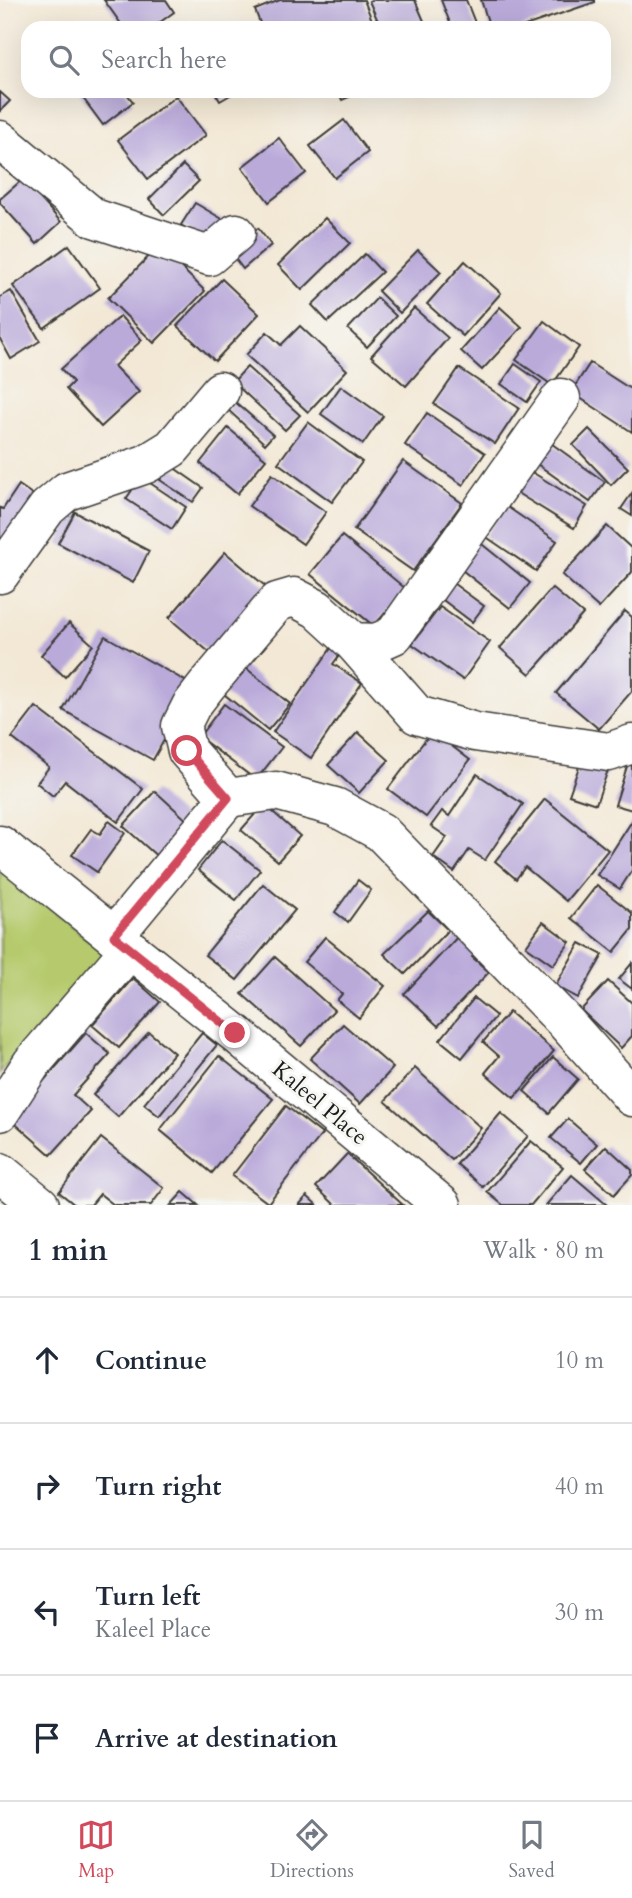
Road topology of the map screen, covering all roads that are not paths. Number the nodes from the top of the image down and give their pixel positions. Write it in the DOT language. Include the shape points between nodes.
graph roads {
  1 [pos="0,140"];
  2 [pos="236,233"];
  3 [pos="220,391"];
  4 [pos="561,398"];
  5 [pos="0,574"];
  6 [pos="353,642"];
  7 [pos="632,744"];
  8 [pos="228,798"];
  9 [pos="0,845"];
  10 [pos="122,943"];
  11 [pos="632,1097"];
  12 [pos="0,1111"];
  13 [pos="0,1172"];
  14 [pos="40,1205"];
  15 [pos="442,1205"];
  1 -- 2 [label="street" via="94,218 209,256"];
  3 -- 5 [label="street" via="172,448 146,464 67,491 47,508"];
  4 -- 6 [label="street" via="394,635 376,643"];
  6 -- 7 [label="street" via="417,715 475,732 609,752"];
  6 -- 8 [label="street" via="317,609 294,597 277,602 208,684 181,726 187,751"];
  8 -- 10 [label="street"];
  8 -- 11 [label="street" via="276,790 335,807 381,832"];
  9 -- 10 [label="street, Kaleel Place"];
  10 -- 12 [label="street"];
  10 -- 15 [label="street, Kaleel Place"];
  13 -- 14 [label="street"];
}
